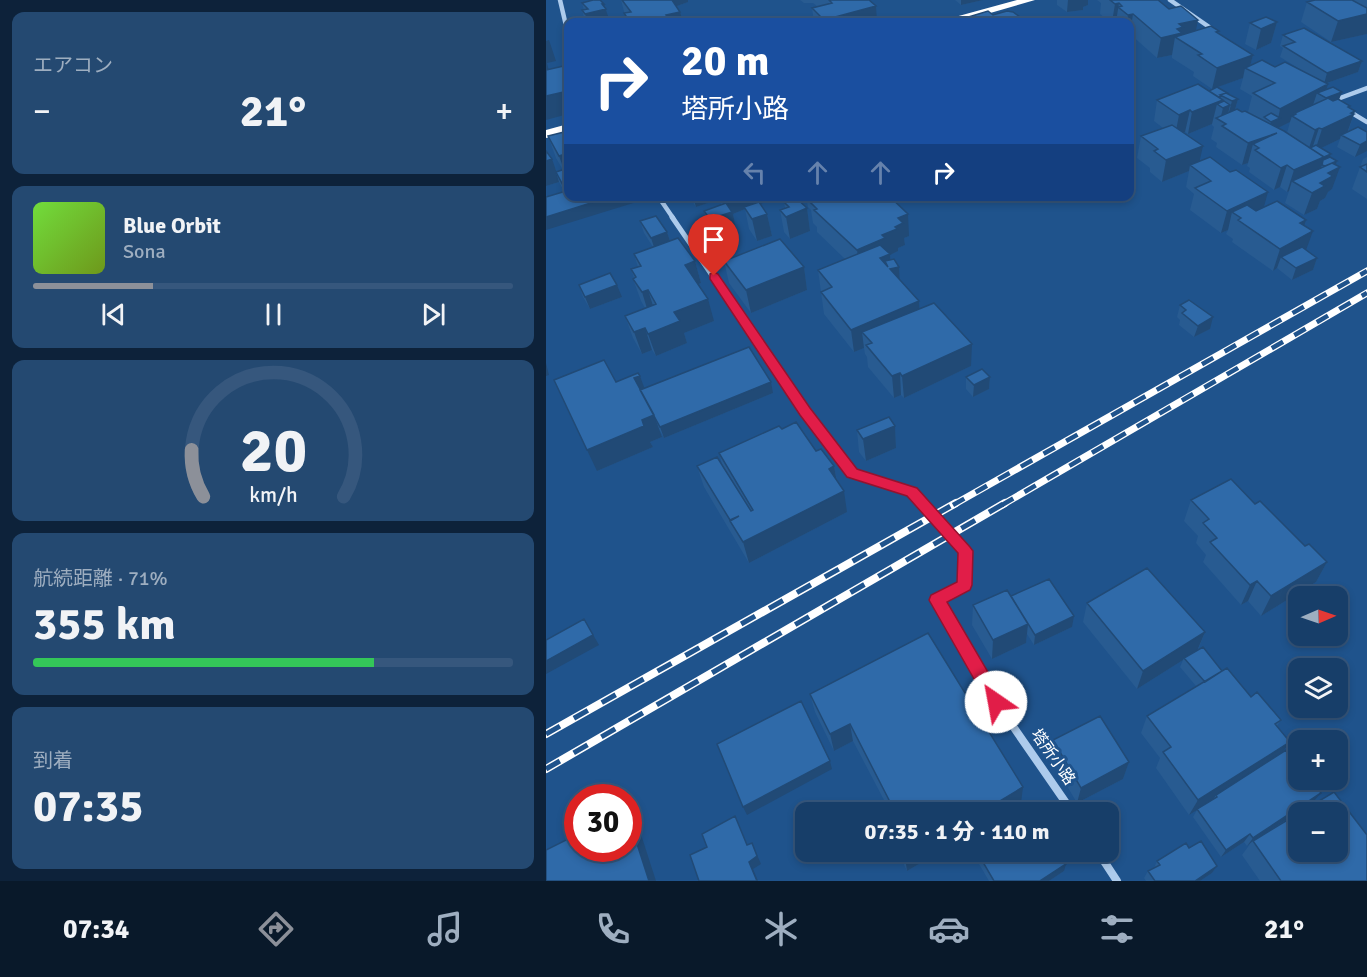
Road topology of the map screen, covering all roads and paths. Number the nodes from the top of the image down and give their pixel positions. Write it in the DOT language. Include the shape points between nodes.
graph roads {
  1 [pos="560,0"];
  2 [pos="1030,0"];
  3 [pos="1170,0"];
  4 [pos="564,18"];
  5 [pos="963,18"];
  6 [pos="1218,33"];
  7 [pos="1367,88"];
  8 [pos="1323,98"];
  9 [pos="1332,102"];
  10 [pos="1367,122"];
  11 [pos="564,129"];
  12 [pos="546,134"];
  13 [pos="661,201"];
  14 [pos="1065,802"];
  15 [pos="1105,862"];
  16 [pos="1117,881"];
  1 -- 4 [label="street"];
  2 -- 5 [label="highway"];
  3 -- 6 [label="street"];
  7 -- 9 [label="street"];
  8 -- 9 [label="street"];
  9 -- 10 [label="street"];
  11 -- 12 [label="highway"];
  13 -- 14 [label="street, 塔所小路" via="852,473 912,492 965,551 964,585 937,600 983,683"];
  15 -- 16 [label="street"];
}
